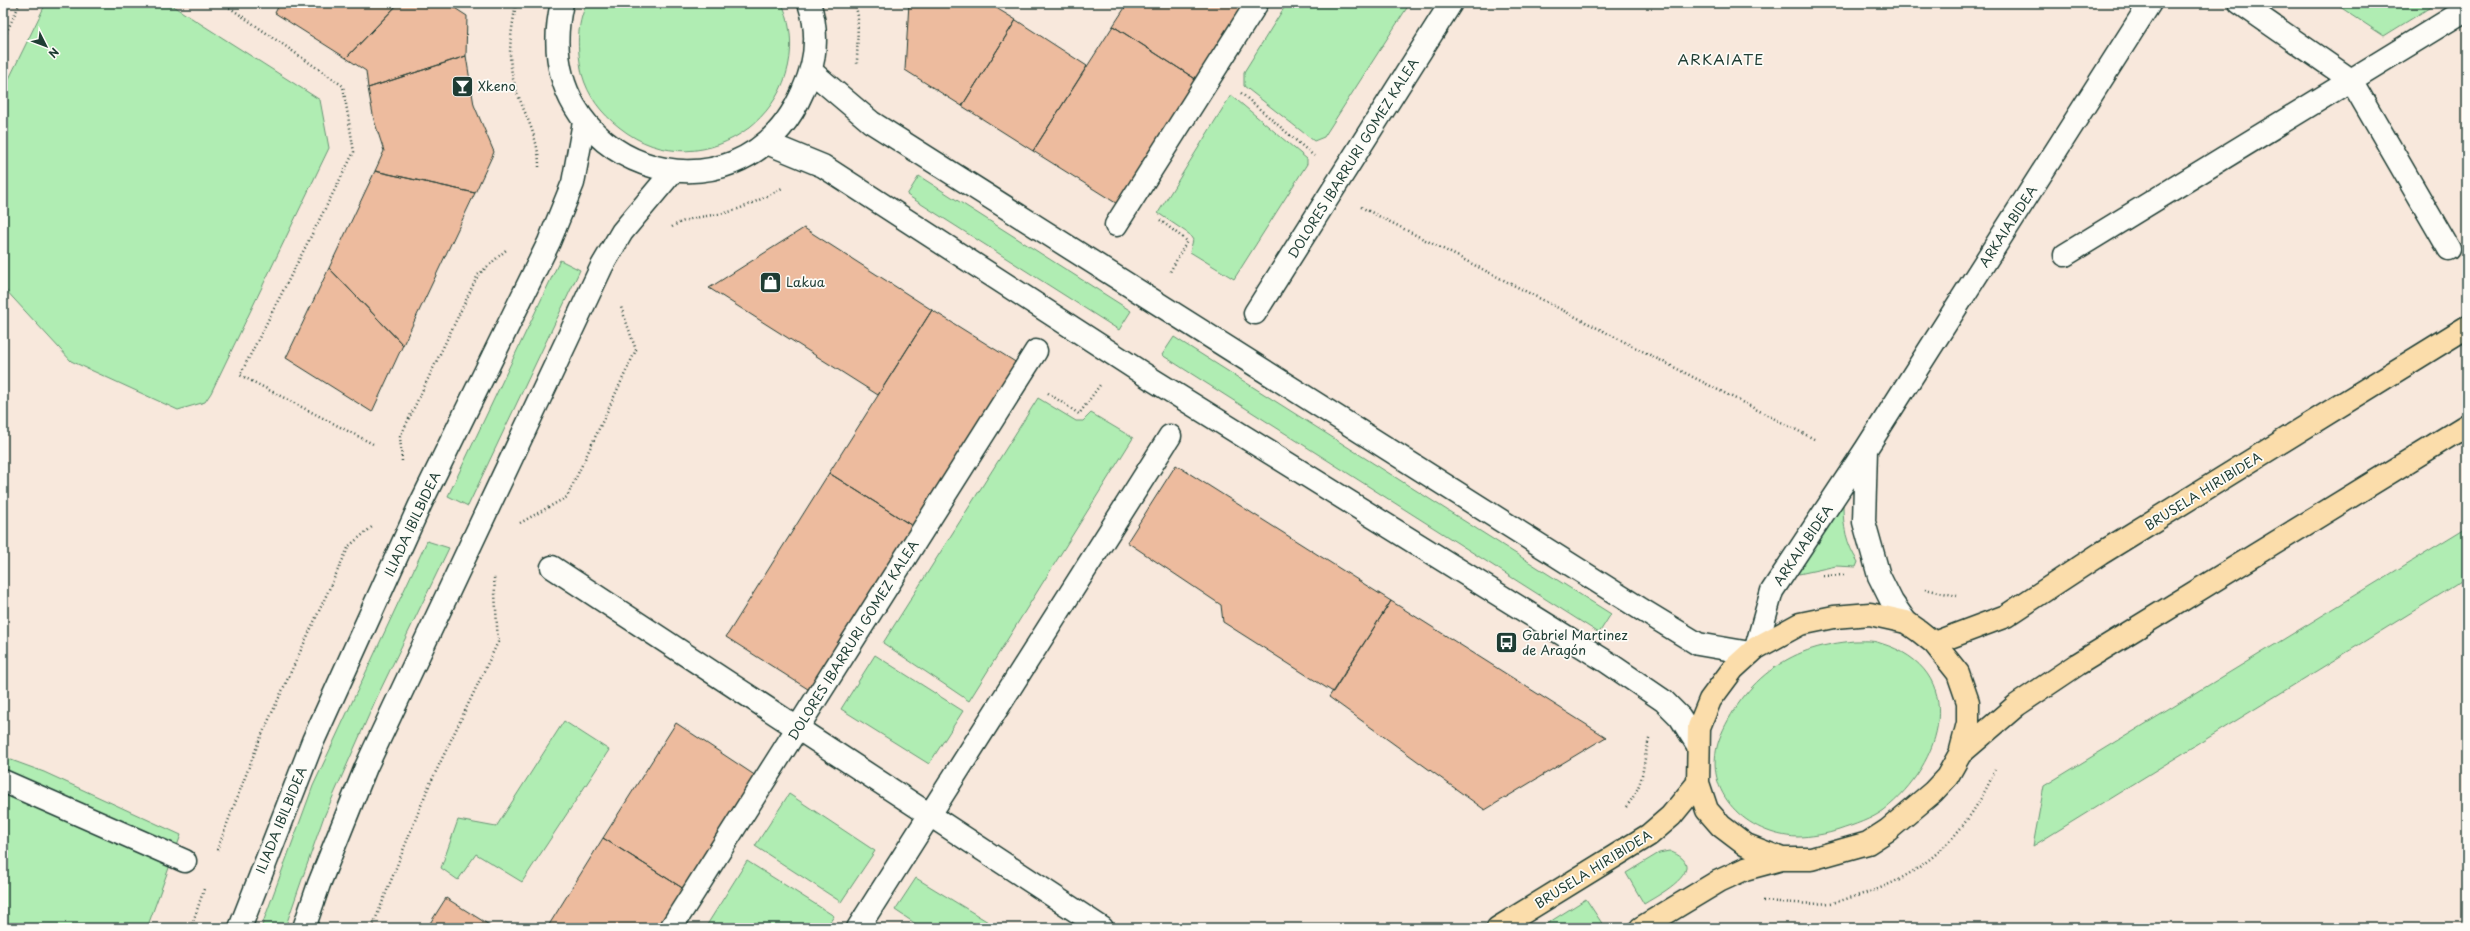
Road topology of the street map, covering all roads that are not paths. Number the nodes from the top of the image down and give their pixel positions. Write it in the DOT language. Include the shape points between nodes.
graph roads {
  1 [pos="562,3"];
  2 [pos="809,3"];
  3 [pos="1257,3"];
  4 [pos="1451,3"];
  5 [pos="2150,3"];
  6 [pos="2240,3"];
  7 [pos="2467,9"];
  8 [pos="812,72"];
  9 [pos="2351,80"];
  10 [pos="584,122"];
  11 [pos="767,142"];
  12 [pos="672,170"];
  13 [pos="1116,225"];
  14 [pos="2449,249"];
  15 [pos="2065,255"];
  16 [pos="1255,313"];
  17 [pos="2467,327"];
  18 [pos="1036,352"];
  19 [pos="2467,424"];
  20 [pos="1170,436"];
  21 [pos="1866,449"];
  22 [pos="552,567"];
  23 [pos="1906,622"];
  24 [pos="1934,643"];
  25 [pos="1753,650"];
  26 [pos="797,728"];
  27 [pos="1697,744"];
  28 [pos="1960,754"];
  29 [pos="3,781"];
  30 [pos="1698,783"];
  31 [pos="930,815"];
  32 [pos="1782,859"];
  33 [pos="185,861"];
  34 [pos="240,928"];
  35 [pos="304,928"];
  36 [pos="671,928"];
  37 [pos="858,928"];
  38 [pos="1102,928"];
  39 [pos="1498,928"];
  40 [pos="1641,928"];
  1 -- 10 [label="street" via="556,43 558,64 572,104"];
  2 -- 8 [label="street" via="815,42"];
  3 -- 13 [label="street"];
  4 -- 16 [label="street, DOLORES IBARRURI GOMEZ KALEA"];
  5 -- 21 [label="street, ARKAIABIDEA"];
  6 -- 9 [label="street"];
  7 -- 9 [label="street"];
  8 -- 11 [label="street" via="795,111"];
  8 -- 25 [label="street" via="850,106 905,144 1644,612 1698,644"];
  9 -- 14 [label="street"];
  9 -- 15 [label="street"];
  10 -- 12 [label="street" via="608,146 639,162"];
  10 -- 34 [label="street, ILIADA IBILBIDEA" via="573,184 549,242 420,505 313,741"];
  11 -- 12 [label="street" via="746,156 722,166 698,171"];
  11 -- 27 [label="street" via="823,166 1153,380 1607,662 1664,701 1680,717"];
  12 -- 35 [label="street" via="622,232 602,266 366,767"];
  17 -- 24 [label="main road, BRUSELA HIRIBIDEA" via="2100,554 2006,616"];
  18 -- 26 [label="street, DOLORES IBARRURI GOMEZ KALEA"];
  19 -- 28 [label="main road" via="2078,664 2017,705"];
  20 -- 31 [label="street"];
  21 -- 23 [label="street" via="1864,522 1879,576"];
  21 -- 25 [label="street, ARKAIABIDEA" via="1772,591"];
  22 -- 26 [label="street"];
  23 -- 24 [label="main road"];
  23 -- 25 [label="main road" via="1870,614 1834,617 1800,624"];
  24 -- 28 [label="main road" via="1958,673 1968,702 1968,723"];
  25 -- 27 [label="main road" via="1733,669 1710,700 1699,727"];
  26 -- 31 [label="street"];
  26 -- 36 [label="street, DOLORES IBARRURI GOMEZ KALEA"];
  27 -- 30 [label="main road"];
  28 -- 32 [label="main road" via="1947,777 1933,792 1888,830 1868,843 1811,859"];
  29 -- 33 [label="street"];
  30 -- 32 [label="main road" via="1707,810 1721,826 1746,845"];
  30 -- 39 [label="main road, BRUSELA HIRIBIDEA" via="1671,816 1649,836"];
  31 -- 37 [label="street"];
  31 -- 38 [label="street"];
  32 -- 40 [label="main road" via="1745,869 1719,881"];
}
